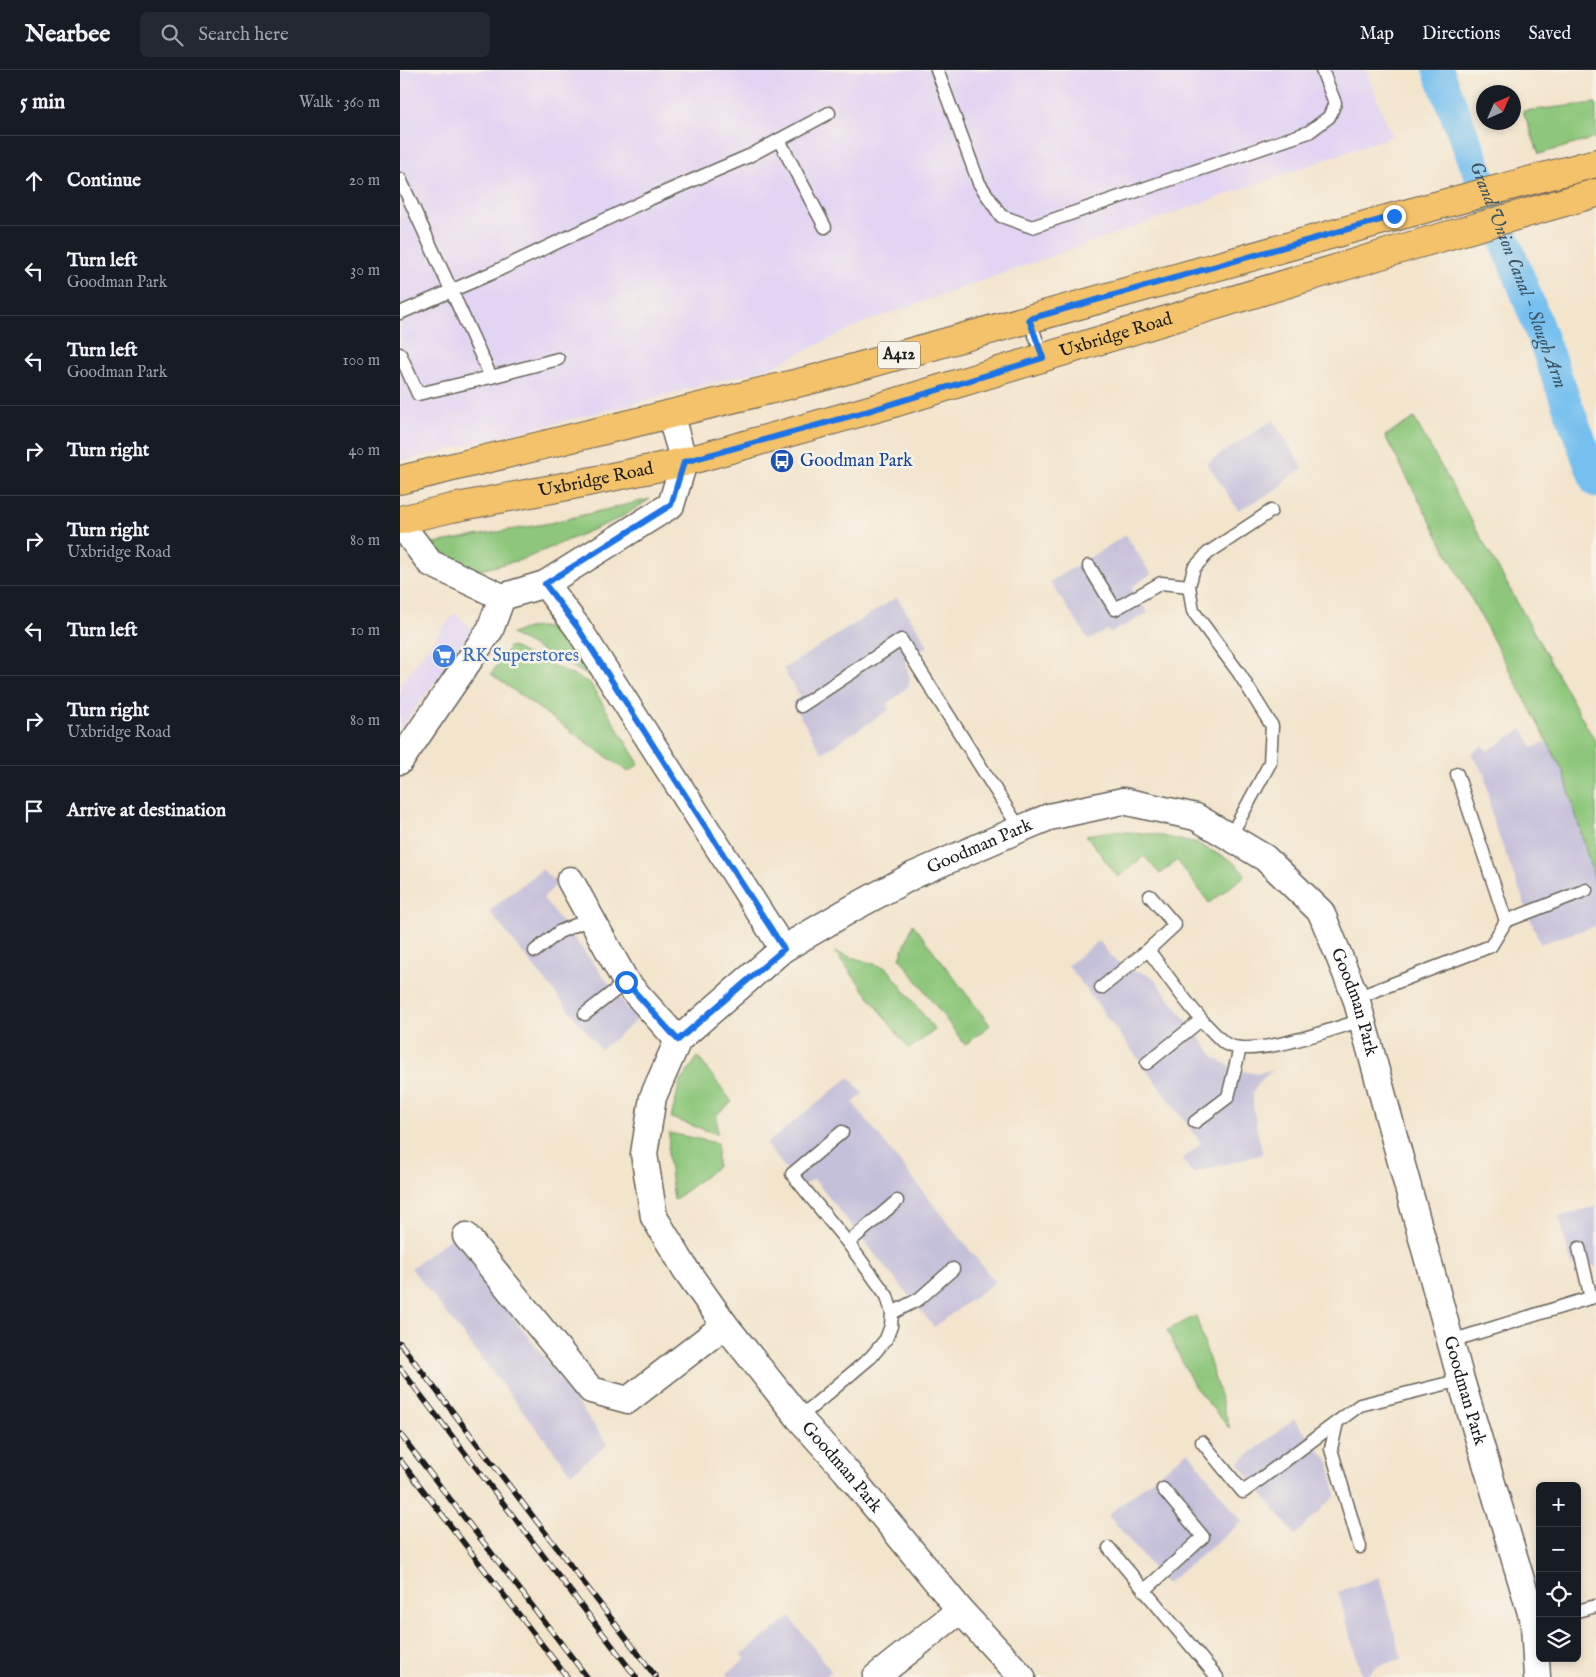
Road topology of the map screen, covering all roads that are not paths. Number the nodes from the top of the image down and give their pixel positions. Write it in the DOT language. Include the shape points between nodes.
graph roads {
  1 [pos="937,70"];
  2 [pos="1322,70"];
  3 [pos="829,114"];
  4 [pos="778,140"];
  5 [pos="1587,165"];
  6 [pos="400,178"];
  7 [pos="1591,194"];
  8 [pos="825,227"];
  9 [pos="452,290"];
  10 [pos="400,313"];
  11 [pos="1029,319"];
  12 [pos="400,354"];
  13 [pos="1043,358"];
  14 [pos="558,359"];
  15 [pos="492,377"];
  16 [pos="670,414"];
  17 [pos="684,462"];
  18 [pos="400,480"];
  19 [pos="1271,510"];
  20 [pos="400,521"];
  21 [pos="1089,566"];
  22 [pos="545,584"];
  23 [pos="1189,586"];
  24 [pos="502,597"];
  25 [pos="801,706"];
  26 [pos="400,761"];
  27 [pos="1457,774"];
  28 [pos="1020,829"];
  29 [pos="1230,837"];
  30 [pos="570,880"];
  31 [pos="1586,890"];
  32 [pos="1150,896"];
  33 [pos="592,918"];
  34 [pos="1506,921"];
  35 [pos="784,949"];
  36 [pos="1148,950"];
  37 [pos="535,952"];
  38 [pos="626,982"];
  39 [pos="1101,988"];
  40 [pos="1359,1009"];
  41 [pos="585,1014"];
  42 [pos="1201,1020"];
  43 [pos="678,1040"];
  44 [pos="1240,1048"];
  45 [pos="1147,1062"];
  46 [pos="1195,1122"];
  47 [pos="842,1132"];
  48 [pos="897,1201"];
  49 [pos="466,1236"];
  50 [pos="848,1243"];
  51 [pos="1579,1248"];
  52 [pos="953,1268"];
  53 [pos="1594,1297"];
  54 [pos="892,1313"];
  55 [pos="725,1325"];
  56 [pos="1452,1341"];
  57 [pos="1461,1380"];
  58 [pos="798,1418"];
  59 [pos="1337,1422"];
  60 [pos="1202,1442"];
  61 [pos="1163,1489"];
  62 [pos="1360,1547"];
  63 [pos="1109,1548"];
  64 [pos="1145,1590"];
  65 [pos="1596,1606"];
  66 [pos="960,1610"];
  67 [pos="1581,1610"];
  68 [pos="1536,1619"];
  69 [pos="1538,1662"];
  70 [pos="876,1677"];
  71 [pos="1022,1677"];
  72 [pos="1217,1677"];
  73 [pos="1538,1677"];
  1 -- 2 [label="lane" via="979,183 1001,216 1032,227 1309,132 1329,117 1335,102"];
  3 -- 4 [label="lane"];
  4 -- 8 [label="lane"];
  4 -- 9 [label="lane"];
  5 -- 11 [label="main road, A412"];
  6 -- 9 [label="lane"];
  7 -- 13 [label="main road, Uxbridge Road / A412"];
  9 -- 10 [label="lane"];
  9 -- 15 [label="lane"];
  11 -- 13 [label="lane"];
  11 -- 16 [label="main road, A412" via="818,378"];
  12 -- 15 [label="lane" via="418,394"];
  13 -- 17 [label="main road, Uxbridge Road / A412"];
  14 -- 15 [label="lane"];
  16 -- 17 [label="street"];
  16 -- 18 [label="main road, A412"];
  17 -- 20 [label="main road, Uxbridge Road / A412"];
  17 -- 22 [label="street" via="671,505"];
  19 -- 23 [label="lane" via="1208,553 1194,568"];
  20 -- 24 [label="street" via="430,563"];
  21 -- 23 [label="lane" via="1115,609 1161,583"];
  22 -- 24 [label="street"];
  22 -- 35 [label="street" via="578,628"];
  23 -- 29 [label="lane" via="1193,611 1239,673 1272,726 1270,763"];
  24 -- 26 [label="street" via="490,630"];
  25 -- 28 [label="lane" via="901,640"];
  27 -- 34 [label="lane"];
  28 -- 29 [label="street, Goodman Park" via="1050,817 1124,802 1196,817"];
  28 -- 35 [label="street, Goodman Park" via="914,875"];
  29 -- 40 [label="street, Goodman Park" via="1265,858 1321,912"];
  30 -- 33 [label="street"];
  31 -- 34 [label="lane"];
  32 -- 36 [label="lane" via="1175,925"];
  33 -- 37 [label="lane" via="559,932"];
  33 -- 38 [label="street"];
  34 -- 40 [label="lane" via="1491,946"];
  35 -- 43 [label="street, Goodman Park"];
  36 -- 39 [label="lane"];
  36 -- 42 [label="lane"];
  38 -- 41 [label="lane"];
  38 -- 43 [label="street"];
  40 -- 44 [label="lane" via="1290,1042 1255,1049"];
  40 -- 56 [label="street, Goodman Park"];
  42 -- 44 [label="lane" via="1226,1044"];
  42 -- 45 [label="lane"];
  43 -- 55 [label="street, Goodman Park" via="653,1097 644,1154 652,1208 654,1217 686,1270"];
  44 -- 46 [label="lane" via="1228,1097"];
  47 -- 50 [label="lane" via="792,1174"];
  48 -- 50 [label="lane"];
  49 -- 55 [label="street" via="591,1390 628,1400"];
  50 -- 54 [label="lane" via="887,1296"];
  51 -- 53 [label="lane"];
  52 -- 54 [label="lane" via="919,1299"];
  53 -- 56 [label="lane"];
  54 -- 58 [label="lane" via="886,1339 871,1357"];
  55 -- 58 [label="street, Goodman Park"];
  56 -- 57 [label="street, Goodman Park"];
  57 -- 59 [label="lane" via="1360,1405"];
  57 -- 68 [label="street, Goodman Park"];
  58 -- 66 [label="street, Goodman Park" via="846,1470"];
  59 -- 60 [label="lane" via="1243,1492"];
  59 -- 62 [label="lane" via="1332,1449"];
  61 -- 64 [label="lane" via="1203,1537"];
  63 -- 64 [label="lane"];
  64 -- 72 [label="lane"];
  65 -- 67 [label="lane"];
  66 -- 70 [label="street"];
  66 -- 71 [label="street, Goodman Park"];
  69 -- 73 [label="street, Goodman Park"];
}
